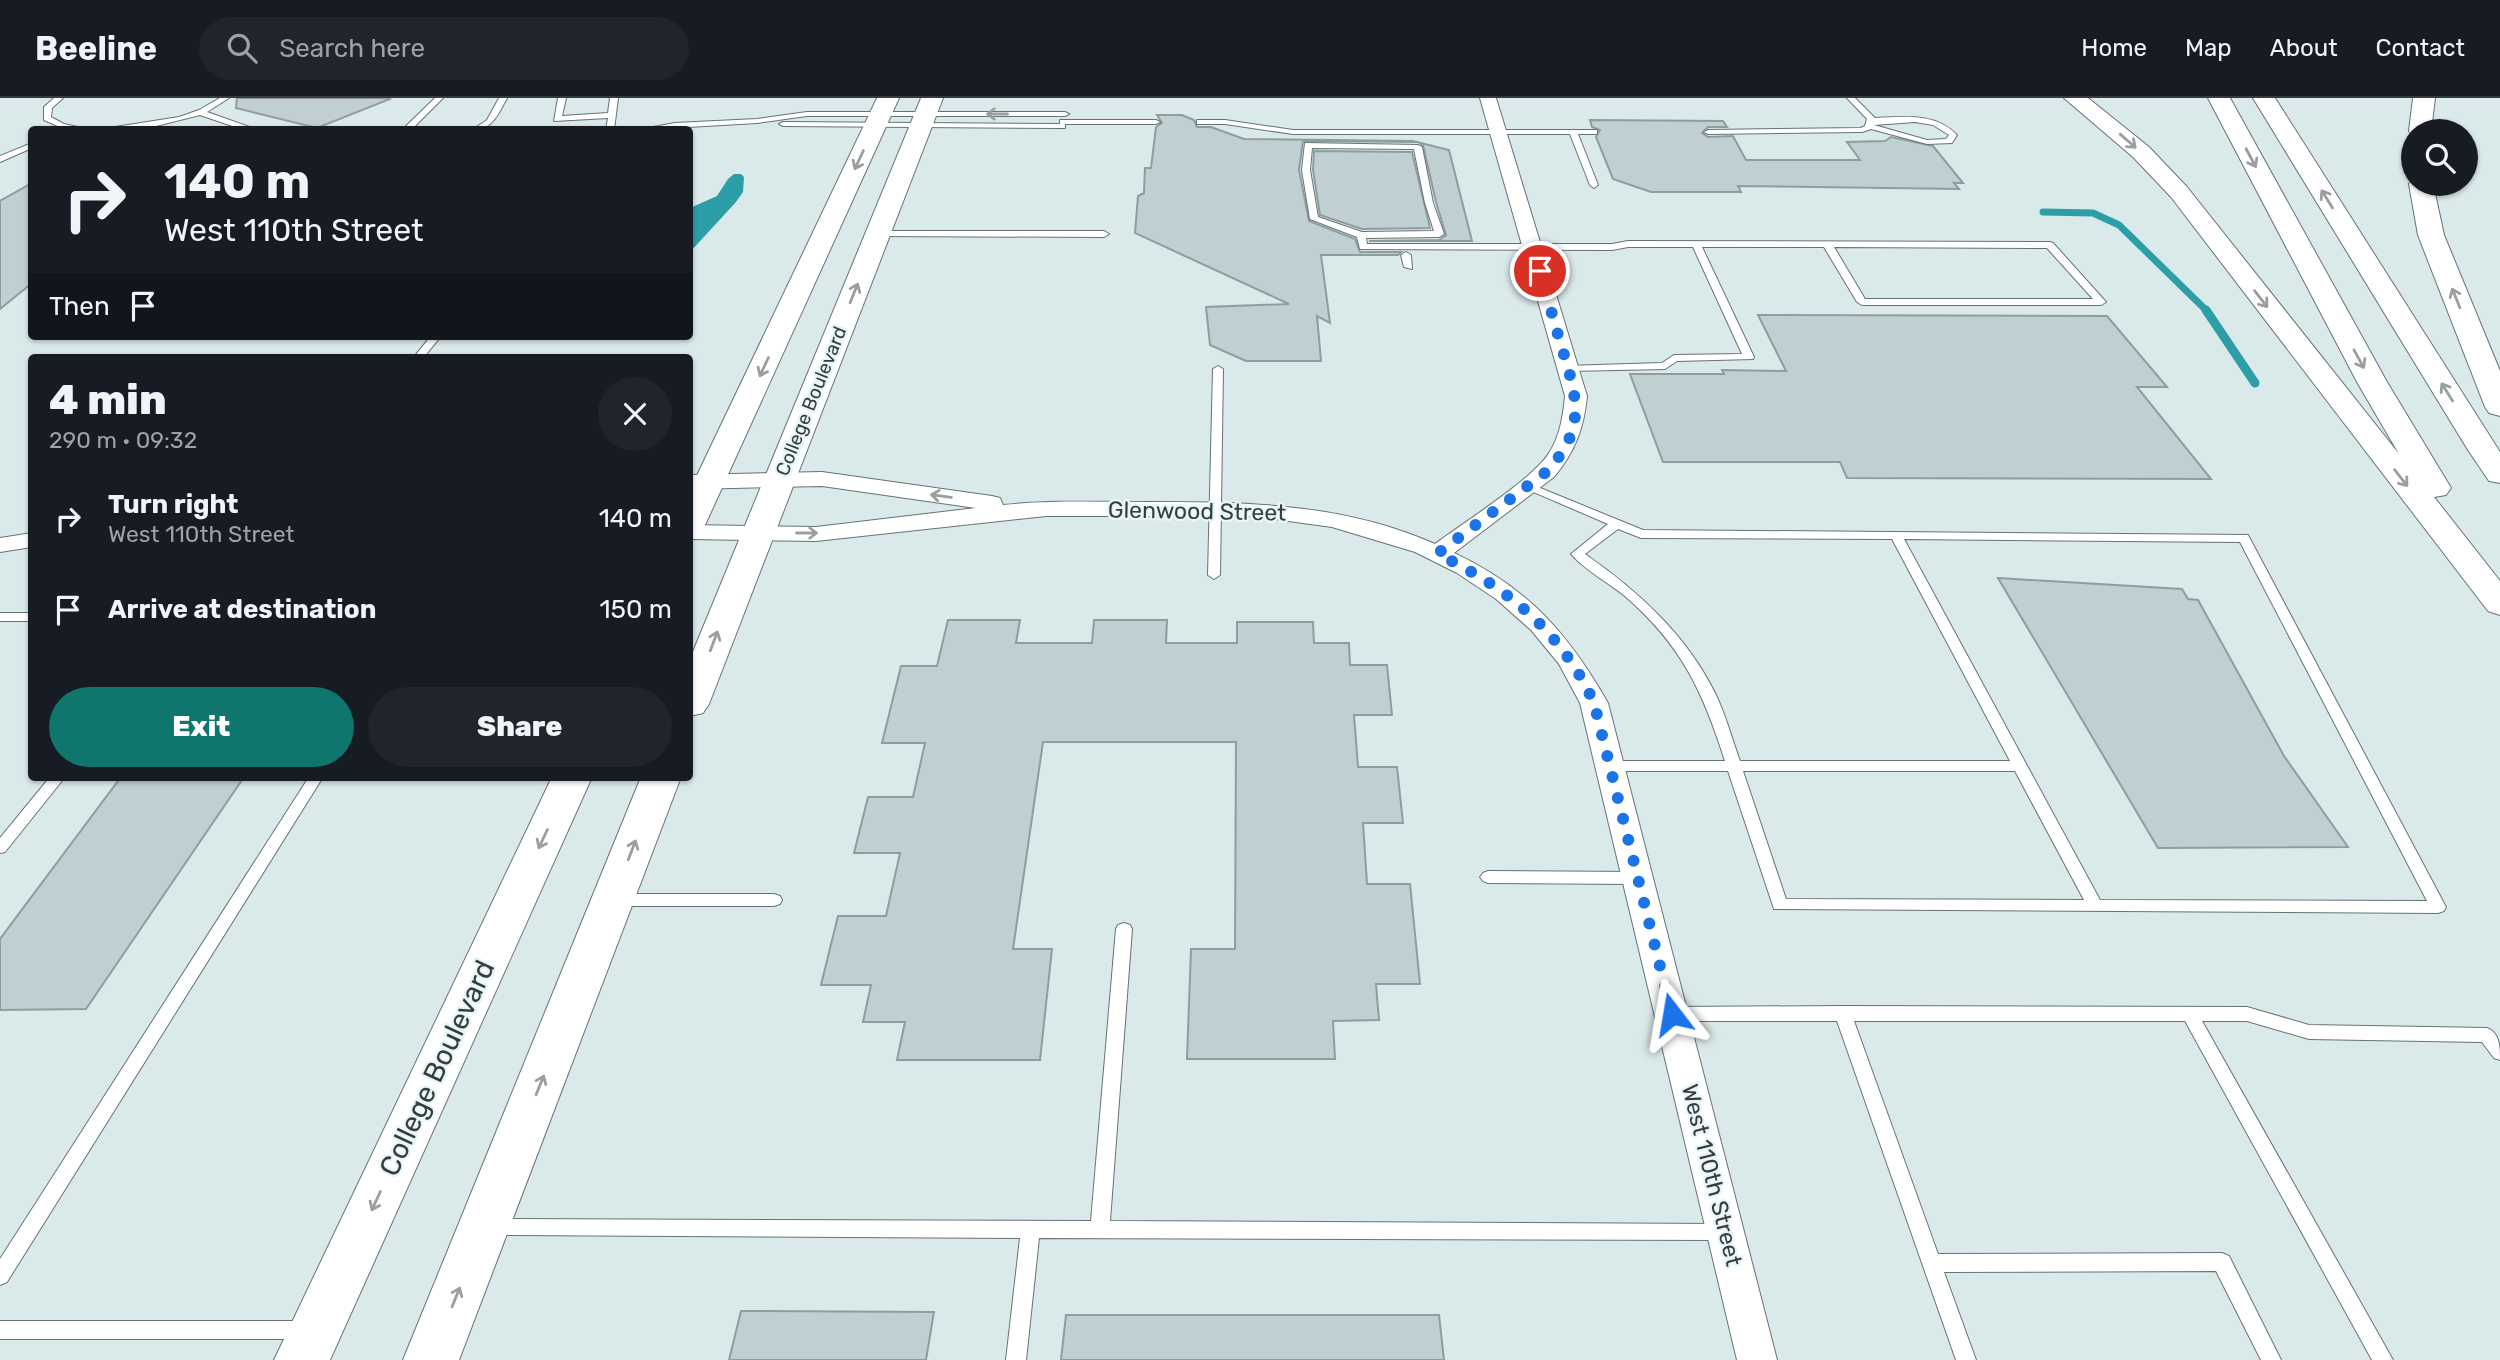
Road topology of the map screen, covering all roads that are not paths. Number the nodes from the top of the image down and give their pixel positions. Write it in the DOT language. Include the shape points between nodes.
graph roads {
  1 [pos="59,98"];
  2 [pos="225,98"];
  3 [pos="439,98"];
  4 [pos="503,98"];
  5 [pos="562,98"];
  6 [pos="614,98"];
  7 [pos="1488,98"];
  8 [pos="1852,98"];
  9 [pos="2075,98"];
  10 [pos="2220,98"];
  11 [pos="2264,98"];
  12 [pos="2424,98"];
  13 [pos="198,112"];
  14 [pos="881,113"];
  15 [pos="926,113"];
  16 [pos="611,115"];
  17 [pos="2421,119"];
  18 [pos="1156,122"];
  19 [pos="1199,122"];
  20 [pos="1871,123"];
  21 [pos="62,126"];
  22 [pos="132,126"];
  23 [pos="242,126"];
  24 [pos="410,126"];
  25 [pos="482,126"];
  26 [pos="610,126"];
  27 [pos="668,126"];
  28 [pos="1498,131"];
  29 [pos="1573,132"];
  30 [pos="1594,132"];
  31 [pos="1707,132"];
  32 [pos="28,147"];
  33 [pos="0,159"];
  34 [pos="1594,186"];
  35 [pos="2423,196"];
  36 [pos="877,234"];
  37 [pos="1104,234"];
  38 [pos="1361,235"];
  39 [pos="1696,244"];
  40 [pos="1827,244"];
  41 [pos="1533,247"];
  42 [pos="1406,255"];
  43 [pos="1409,267"];
  44 [pos="433,340"];
  45 [pos="421,354"];
  46 [pos="1219,369"];
  47 [pos="1568,369"];
  48 [pos="2500,407"];
  49 [pos="2500,423"];
  50 [pos="2491,462"];
  51 [pos="778,481"];
  52 [pos="700,482"];
  53 [pos="1528,486"];
  54 [pos="1033,509"];
  55 [pos="1216,509"];
  56 [pos="693,511"];
  57 [pos="1615,524"];
  58 [pos="693,531"];
  59 [pos="757,533"];
  60 [pos="1896,535"];
  61 [pos="28,541"];
  62 [pos="0,545"];
  63 [pos="1437,554"];
  64 [pos="1214,575"];
  65 [pos="2500,590"];
  66 [pos="2500,604"];
  67 [pos="0,617"];
  68 [pos="28,617"];
  69 [pos="693,696"];
  70 [pos="1610,766"];
  71 [pos="1734,766"];
  72 [pos="2020,766"];
  73 [pos="55,781"];
  74 [pos="313,781"];
  75 [pos="570,781"];
  76 [pos="659,781"];
  77 [pos="0,848"];
  78 [pos="1488,877"];
  79 [pos="1638,878"];
  80 [pos="774,900"];
  81 [pos="612,901"];
  82 [pos="2095,906"];
  83 [pos="1124,929"];
  84 [pos="1843,1013"];
  85 [pos="2189,1013"];
  86 [pos="1672,1014"];
  87 [pos="2500,1053"];
  88 [pos="484,1227"];
  89 [pos="1030,1229"];
  90 [pos="1100,1229"];
  91 [pos="1727,1232"];
  92 [pos="1931,1263"];
  93 [pos="0,1276"];
  94 [pos="0,1330"];
  95 [pos="309,1345"];
  96 [pos="431,1360"];
  97 [pos="1016,1360"];
  98 [pos="1757,1360"];
  99 [pos="1966,1360"];
  100 [pos="2272,1360"];
  101 [pos="2384,1360"];
  1 -- 21 [label="lane" via="48,107 47,118"];
  2 -- 13 [label="lane"];
  3 -- 24 [label="lane"];
  4 -- 25 [label="lane"];
  5 -- 16 [label="lane" via="557,119"];
  6 -- 16 [label="lane"];
  7 -- 28 [label="street"];
  8 -- 20 [label="lane"];
  9 -- 66 [label="main road, one-way" via="2141,152 2179,192"];
  10 -- 65 [label="main road, one-way" via="2372,382"];
  50 -- 11 [label="main road, one-way"];
  12 -- 17 [label="main road"];
  13 -- 22 [label="lane"];
  13 -- 23 [label="lane"];
  14 -- 15 [label="lane"];
  14 -- 27 [label="lane" via="804,126 757,121"];
  14 -- 52 [label="main road, one-way"];
  15 -- 18 [label="lane"];
  15 -- 36 [label="main road, College Boulevard"];
  16 -- 26 [label="lane"];
  19 -- 28 [label="lane" via="1293,132"];
  20 -- 20 [label="lane" via="1927,142 1949,141 1953,135 1926,121"];
  20 -- 31 [label="lane" via="1862,130"];
  28 -- 29 [label="lane"];
  28 -- 41 [label="street"];
  29 -- 30 [label="lane"];
  29 -- 34 [label="lane"];
  32 -- 33 [label="lane"];
  48 -- 35 [label="main road, one-way" via="2431,235"];
  36 -- 37 [label="lane"];
  51 -- 36 [label="main road, College Boulevard, one-way"];
  38 -- 38 [label="lane" via="1314,219 1306,170 1308,145 1418,146 1439,234"];
  38 -- 41 [label="lane" via="1363,247"];
  39 -- 40 [label="lane"];
  39 -- 41 [label="lane"];
  39 -- 47 [label="lane" via="1749,357 1674,358 1665,366"];
  40 -- 40 [label="lane" via="2050,245 2101,302 1862,302"];
  41 -- 47 [label="street"];
  42 -- 43 [label="lane"];
  44 -- 45 [label="lane"];
  46 -- 55 [label="lane"];
  47 -- 53 [label="street" via="1576,396 1574,424 1560,457"];
  49 -- 50 [label="main road"];
  51 -- 52 [label="street, Glenwood Street"];
  54 -- 51 [label="street, Glenwood Street, one-way" via="822,480"];
  51 -- 59 [label="main road, College Boulevard"];
  52 -- 56 [label="main road"];
  53 -- 57 [label="lane"];
  53 -- 63 [label="street"];
  54 -- 55 [label="street, Glenwood Street"];
  59 -- 54 [label="street, Glenwood Street, one-way" via="815,534"];
  55 -- 63 [label="street, Glenwood Street" via="1285,512 1343,521"];
  55 -- 64 [label="lane"];
  57 -- 60 [label="lane" via="1641,534"];
  57 -- 71 [label="lane" via="1577,554 1640,602 1686,654 1709,697"];
  58 -- 59 [label="street, Glenwood Street"];
  69 -- 59 [label="main road, College Boulevard, one-way"];
  60 -- 72 [label="lane"];
  60 -- 82 [label="lane" via="2244,538 2438,907"];
  61 -- 62 [label="street"];
  63 -- 70 [label="street, West 110th Street" via="1495,585 1552,634 1594,703"];
  67 -- 68 [label="lane"];
  70 -- 71 [label="lane"];
  70 -- 79 [label="street, West 110th Street"];
  71 -- 72 [label="lane"];
  71 -- 82 [label="lane" via="1780,905"];
  72 -- 82 [label="lane"];
  73 -- 77 [label="lane"];
  74 -- 93 [label="lane"];
  75 -- 95 [label="main road, College Boulevard, one-way"];
  81 -- 76 [label="main road, one-way"];
  78 -- 79 [label="lane"];
  79 -- 86 [label="street, West 110th Street"];
  80 -- 81 [label="lane"];
  88 -- 81 [label="main road, one-way"];
  83 -- 90 [label="lane"];
  84 -- 85 [label="lane"];
  84 -- 86 [label="lane"];
  84 -- 92 [label="lane"];
  85 -- 87 [label="lane" via="2247,1014 2309,1032 2487,1035"];
  85 -- 101 [label="lane"];
  86 -- 91 [label="street, West 110th Street"];
  88 -- 89 [label="lane"];
  96 -- 88 [label="main road, one-way"];
  89 -- 90 [label="lane"];
  89 -- 97 [label="lane"];
  90 -- 91 [label="lane"];
  91 -- 98 [label="street, West 110th Street"];
  92 -- 99 [label="lane"];
  92 -- 100 [label="lane" via="2222,1262"];
  94 -- 95 [label="lane"];
}
